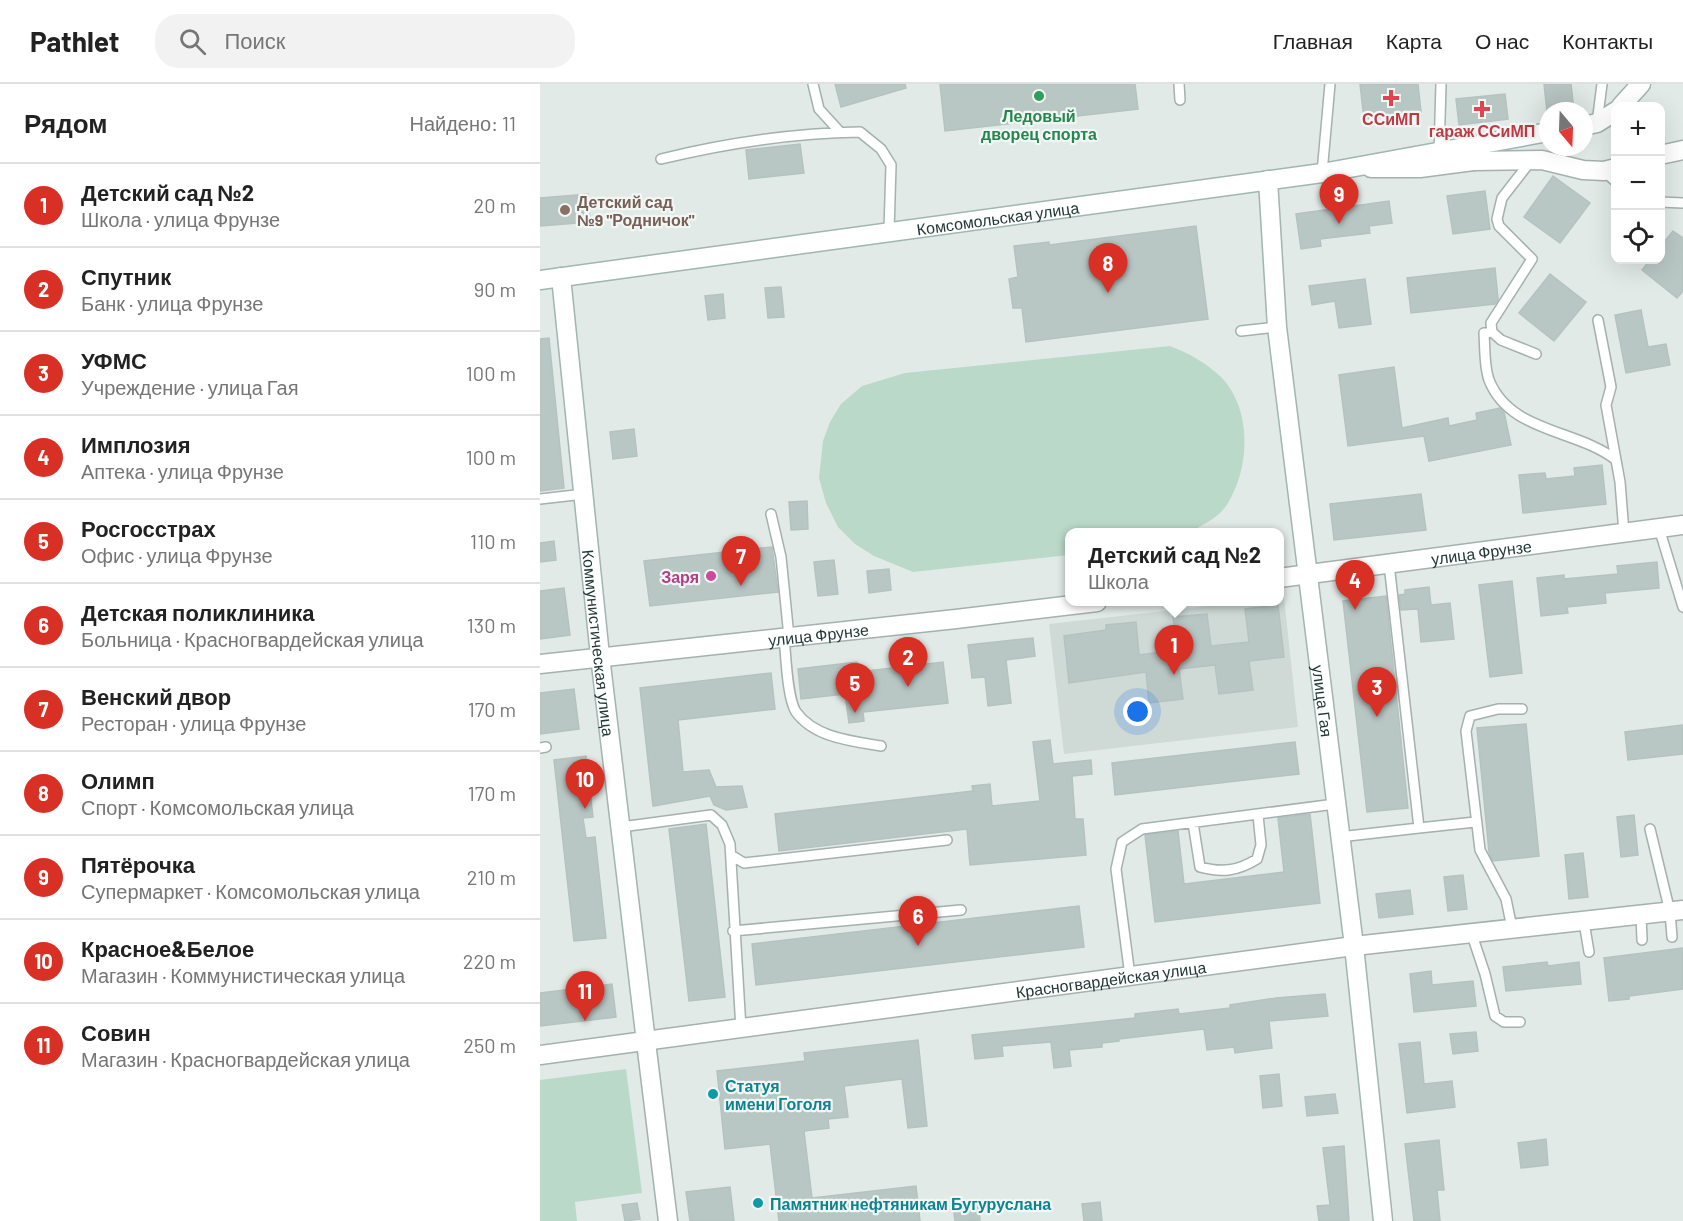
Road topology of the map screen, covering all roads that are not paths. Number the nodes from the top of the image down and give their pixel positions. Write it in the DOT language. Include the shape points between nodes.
graph roads {
  1 [pos="813,84"];
  2 [pos="1179,84"];
  3 [pos="1330,84"];
  4 [pos="1441,84"];
  5 [pos="1602,84"];
  6 [pos="1641,84"];
  7 [pos="1180,100"];
  8 [pos="1625,102"];
  9 [pos="1611,114"];
  10 [pos="1593,117"];
  11 [pos="1593,123"];
  12 [pos="840,132"];
  13 [pos="1539,134"];
  14 [pos="1683,150"];
  15 [pos="1447,151"];
  16 [pos="1665,155"];
  17 [pos="661,159"];
  18 [pos="1531,160"];
  19 [pos="1473,161"];
  20 [pos="1363,167"];
  21 [pos="1322,173"];
  22 [pos="1611,173"];
  23 [pos="1268,180"];
  24 [pos="1665,202"];
  25 [pos="1683,203"];
  26 [pos="889,231"];
  27 [pos="561,278"];
  28 [pos="540,280"];
  29 [pos="1598,320"];
  30 [pos="1277,327"];
  31 [pos="1241,331"];
  32 [pos="1492,332"];
  33 [pos="1536,354"];
  34 [pos="1616,460"];
  35 [pos="584,494"];
  36 [pos="540,499"];
  37 [pos="771,514"];
  38 [pos="1683,525"];
  39 [pos="1659,528"];
  40 [pos="1624,533"];
  41 [pos="1389,564"];
  42 [pos="1307,575"];
  43 [pos="1284,577"];
  44 [pos="1065,606"];
  45 [pos="1683,607"];
  46 [pos="787,637"];
  47 [pos="600,656"];
  48 [pos="540,664"];
  49 [pos="1522,709"];
  50 [pos="881,746"];
  51 [pos="1335,804"];
  52 [pos="1258,815"];
  53 [pos="1475,822"];
  54 [pos="1193,823"];
  55 [pos="621,827"];
  56 [pos="1419,828"];
  57 [pos="1650,829"];
  58 [pos="1339,837"];
  59 [pos="947,840"];
  60 [pos="731,855"];
  61 [pos="961,909"];
  62 [pos="1677,911"];
  63 [pos="1641,914"];
  64 [pos="1584,922"];
  65 [pos="1512,928"];
  66 [pos="733,931"];
  67 [pos="1471,932"];
  68 [pos="1672,937"];
  69 [pos="1642,940"];
  70 [pos="1354,946"];
  71 [pos="1589,952"];
  72 [pos="1130,976"];
  73 [pos="1520,1022"];
  74 [pos="741,1030"];
  75 [pos="646,1042"];
  76 [pos="540,1055"];
  77 [pos="668,1221"];
  78 [pos="1383,1221"];
  1 -- 12 [label="lane" via="819,109"];
  2 -- 7 [label="lane"];
  3 -- 21 [label="lane"];
  4 -- 15 [label="lane"];
  5 -- 10 [label="lane"];
  6 -- 8 [label="street"];
  9 -- 11 [label="street"];
  12 -- 17 [label="lane" via="725,144"];
  12 -- 26 [label="lane" via="860,132 881,148 891,165"];
  13 -- 15 [label="street, Комсомольская улица"];
  14 -- 16 [label="street"];
  15 -- 19 [label="street"];
  15 -- 20 [label="street, Комсомольская улица"];
  18 -- 19 [label="street"];
  18 -- 22 [label="street"];
  18 -- 32 [label="lane" via="1502,198 1497,219 1499,226 1532,258 1491,322"];
  19 -- 20 [label="street" via="1420,168"];
  20 -- 21 [label="street, Комсомольская улица"];
  21 -- 23 [label="street, Комсомольская улица"];
  23 -- 26 [label="street, Комсомольская улица"];
  23 -- 30 [label="street, улица Гая"];
  24 -- 25 [label="lane"];
  26 -- 27 [label="street, Комсомольская улица"];
  27 -- 28 [label="street, Комсомольская улица"];
  27 -- 35 [label="street, Коммунистическая улица"];
  29 -- 34 [label="lane" via="1611,387 1606,405"];
  30 -- 31 [label="lane"];
  30 -- 42 [label="street, улица Гая"];
  32 -- 33 [label="lane"];
  32 -- 34 [label="lane" via="1484,333 1488,377 1495,392 1536,426 1603,450"];
  34 -- 40 [label="lane"];
  35 -- 36 [label="lane"];
  35 -- 47 [label="street, Коммунистическая улица"];
  37 -- 46 [label="lane" via="781,557"];
  38 -- 39 [label="street, улица Фрунзе"];
  39 -- 40 [label="street, улица Фрунзе"];
  39 -- 45 [label="lane"];
  40 -- 41 [label="street, улица Фрунзе"];
  41 -- 42 [label="street, улица Фрунзе"];
  41 -- 56 [label="lane"];
  42 -- 43 [label="street, улица Фрунзе"];
  42 -- 51 [label="street, улица Гая"];
  44 -- 46 [label="street, улица Фрунзе"];
  46 -- 47 [label="street, улица Фрунзе"];
  46 -- 50 [label="lane" via="795,710 814,730"];
  47 -- 48 [label="street, улица Фрунзе"];
  47 -- 55 [label="street, Коммунистическая улица"];
  49 -- 53 [label="lane" via="1498,709 1470,716 1466,731"];
  51 -- 52 [label="lane"];
  51 -- 58 [label="street, улица Гая"];
  52 -- 54 [label="lane"];
  52 -- 54 [label="lane" via="1261,845 1257,859 1242,869 1218,872 1200,867"];
  53 -- 56 [label="lane"];
  53 -- 65 [label="lane" via="1480,850 1506,899"];
  54 -- 72 [label="lane" via="1142,829 1122,842 1116,869"];
  55 -- 60 [label="lane" via="711,815 722,825"];
  55 -- 75 [label="street, Коммунистическая улица"];
  56 -- 58 [label="lane"];
  57 -- 62 [label="lane"];
  58 -- 70 [label="street, улица Гая"];
  59 -- 60 [label="lane" via="744,863"];
  60 -- 66 [label="lane"];
  61 -- 66 [label="lane"];
  62 -- 63 [label="street, Красногвардейская улица"];
  62 -- 68 [label="lane"];
  63 -- 64 [label="street, Красногвардейская улица"];
  63 -- 69 [label="lane"];
  64 -- 65 [label="street, Красногвардейская улица"];
  64 -- 71 [label="lane"];
  65 -- 67 [label="street, Красногвардейская улица"];
  66 -- 74 [label="lane"];
  67 -- 70 [label="street, Красногвардейская улица"];
  67 -- 73 [label="lane" via="1495,1016 1504,1022"];
  70 -- 72 [label="street, Красногвардейская улица"];
  70 -- 78 [label="street, улица Гая"];
  72 -- 74 [label="street, Красногвардейская улица"];
  74 -- 75 [label="street, Красногвардейская улица"];
  75 -- 76 [label="street, Красногвардейская улица"];
  75 -- 77 [label="street, Коммунистическая улица"];
}
